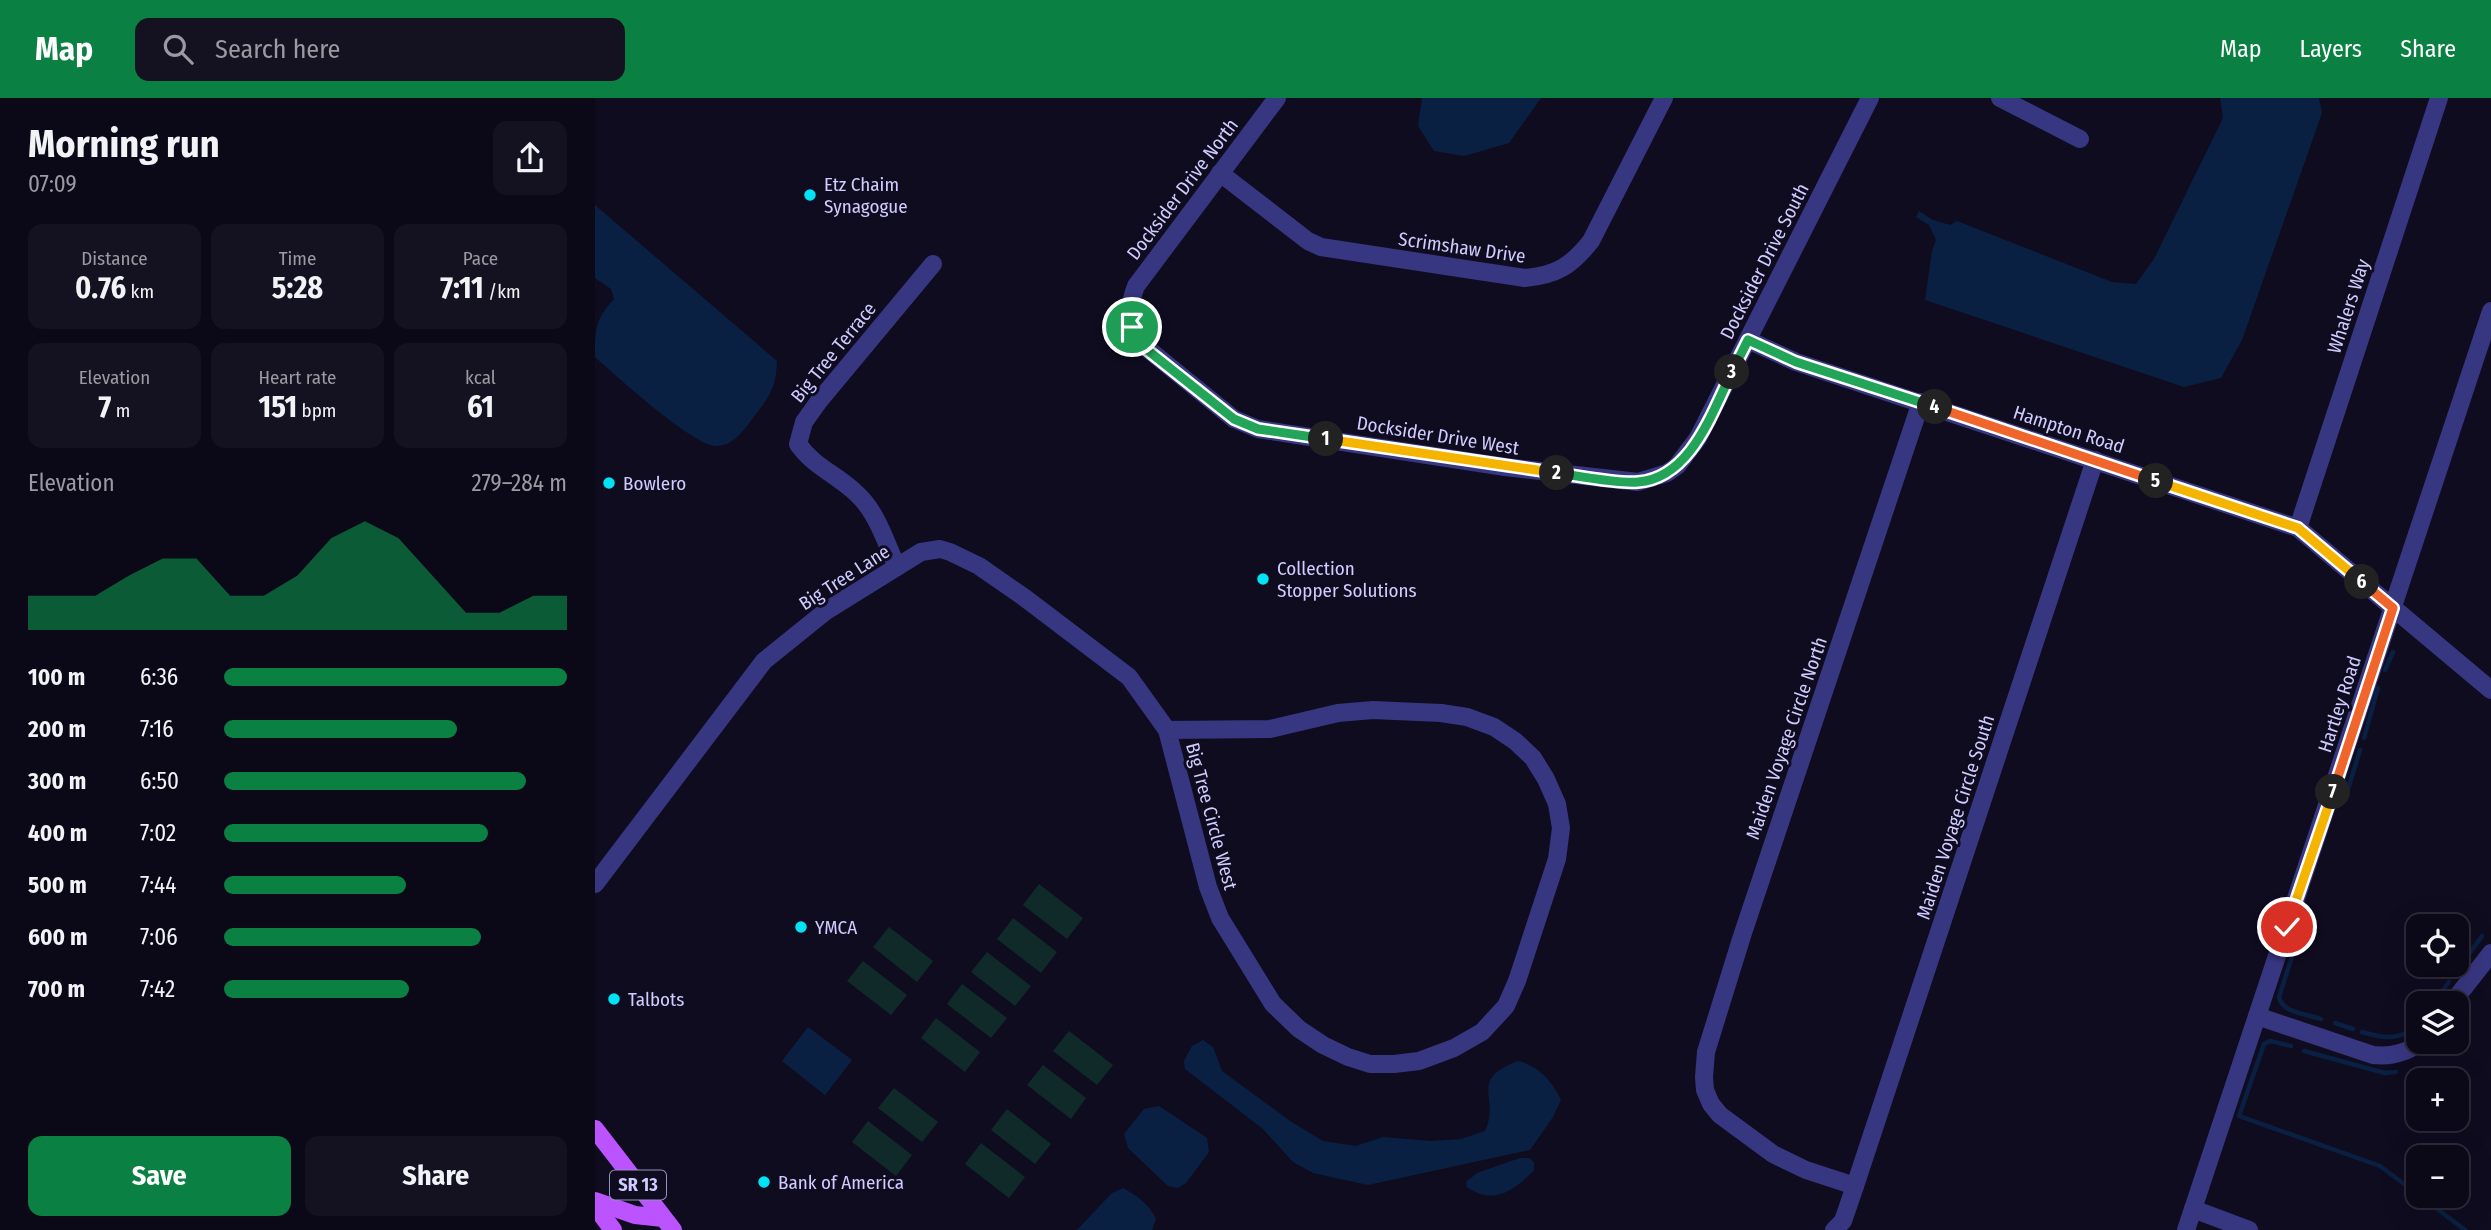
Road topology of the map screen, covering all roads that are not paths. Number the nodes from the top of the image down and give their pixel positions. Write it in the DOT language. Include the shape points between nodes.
graph roads {
  1 [pos="1277,98"];
  2 [pos="1664,98"];
  3 [pos="1870,98"];
  4 [pos="2000,98"];
  5 [pos="2439,98"];
  6 [pos="2080,139"];
  7 [pos="1220,173"];
  8 [pos="933,264"];
  9 [pos="1129,310"];
  10 [pos="2491,312"];
  11 [pos="1748,340"];
  12 [pos="1921,402"];
  13 [pos="2095,460"];
  14 [pos="1667,473"];
  15 [pos="2298,528"];
  16 [pos="897,567"];
  17 [pos="2393,608"];
  18 [pos="2491,690"];
  19 [pos="1167,730"];
  20 [pos="595,884"];
  21 [pos="2491,953"];
  22 [pos="2461,991"];
  23 [pos="2257,1016"];
  24 [pos="2406,1052"];
  25 [pos="595,1129"];
  26 [pos="1855,1186"];
  27 [pos="595,1201"];
  28 [pos="595,1206"];
  29 [pos="2193,1209"];
  30 [pos="668,1224"];
  31 [pos="614,1230"];
  32 [pos="1834,1230"];
  33 [pos="2186,1230"];
  34 [pos="2249,1230"];
  1 -- 7 [label="street, Docksider Drive North"];
  2 -- 7 [label="street, Scrimshaw Drive" via="1591,241 1563,270 1543,276 1525,278 1321,247"];
  3 -- 11 [label="street, Docksider Drive South"];
  4 -- 6 [label="street"];
  5 -- 15 [label="street, Whalers Way"];
  7 -- 9 [label="street, Docksider Drive North" via="1136,286"];
  8 -- 16 [label="street, Big Tree Terrace" via="819,401 804,422 798,443 812,461 869,508"];
  9 -- 14 [label="street, Docksider Drive West" via="1138,341 1146,349 1234,419 1258,429 1505,467 1638,482"];
  10 -- 17 [label="street, Hartley Road"];
  11 -- 12 [label="street, Hampton Road" via="1796,362"];
  11 -- 14 [label="street, Docksider Drive South" via="1698,438"];
  12 -- 13 [label="street, Hampton Road"];
  12 -- 26 [label="street, Maiden Voyage Circle North" via="1706,1052 1705,1090 1720,1115 1773,1154"];
  13 -- 15 [label="street, Hampton Road"];
  13 -- 26 [label="street, Maiden Voyage Circle South"];
  15 -- 17 [label="street, Hampton Road"];
  16 -- 19 [label="street, Big Tree Lane" via="921,552 940,549 979,566 1129,677"];
  16 -- 20 [label="street, Big Tree Lane" via="826,611 764,662"];
  17 -- 18 [label="street, Hampton Road"];
  17 -- 23 [label="street, Hartley Road"];
  19 -- 19 [label="street, Big Tree Circle West" via="1270,729 1373,710 1467,717 1515,741 1546,779 1561,828 1557,859 1537,925 1506,1006 1482,1032 1454,1048 1394,1065 1348,1057 1299,1029 1273,1004 1220,918"];
  21 -- 22 [label="street"];
  23 -- 24 [label="street" via="2373,1055"];
  23 -- 29 [label="street, Hartley Road"];
  25 -- 30 [label="main road, SR 13"];
  26 -- 32 [label="street, Maiden Voyage Circle South" via="1843,1221"];
  27 -- 30 [label="main road"];
  28 -- 31 [label="main road, SR 13"];
  29 -- 33 [label="street, Hartley Road"];
  29 -- 34 [label="street"];
}
